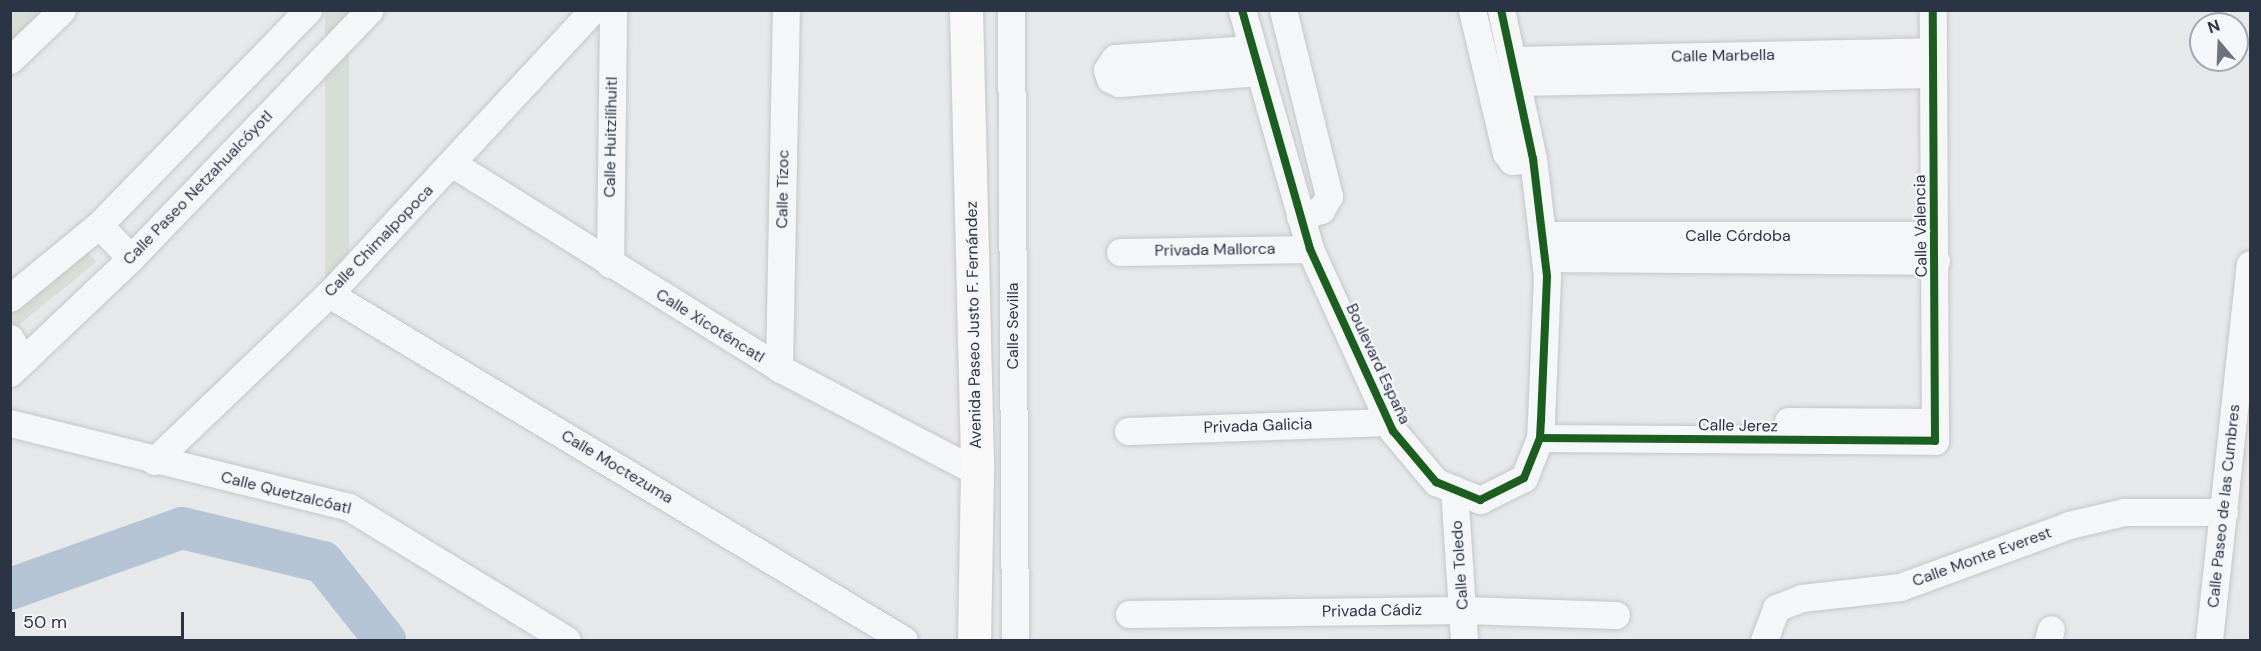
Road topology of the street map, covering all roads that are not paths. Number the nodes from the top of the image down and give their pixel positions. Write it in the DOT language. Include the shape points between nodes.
graph roads {
  1 [pos="62,10"];
  2 [pos="308,10"];
  3 [pos="370,10"];
  4 [pos="593,10"];
  5 [pos="613,10"];
  6 [pos="786,10"];
  7 [pos="966,10"];
  8 [pos="1011,10"];
  9 [pos="1242,10"];
  10 [pos="1283,10"];
  11 [pos="1472,10"];
  12 [pos="1501,10"];
  13 [pos="1918,10"];
  14 [pos="1933,10"];
  15 [pos="10,60"];
  16 [pos="1925,63"];
  17 [pos="1515,71"];
  18 [pos="1533,159"];
  19 [pos="453,164"];
  20 [pos="1300,216"];
  21 [pos="99,225"];
  22 [pos="1544,246"];
  23 [pos="1927,248"];
  24 [pos="1310,249"];
  25 [pos="1120,252"];
  26 [pos="131,258"];
  27 [pos="610,264"];
  28 [pos="2250,264"];
  29 [pos="329,294"];
  30 [pos="10,298"];
  31 [pos="15,357"];
  32 [pos="779,368"];
  33 [pos="1389,422"];
  34 [pos="10,423"];
  35 [pos="1541,429"];
  36 [pos="1128,431"];
  37 [pos="1927,431"];
  38 [pos="154,461"];
  39 [pos="977,472"];
  40 [pos="1454,489"];
  41 [pos="2224,512"];
  42 [pos="1464,610"];
  43 [pos="1129,614"];
  44 [pos="1616,615"];
  45 [pos="567,640"];
  46 [pos="904,640"];
  47 [pos="974,640"];
  48 [pos="1015,640"];
  49 [pos="1464,640"];
  50 [pos="1764,640"];
  51 [pos="2209,640"];
  1 -- 15 [label="street"];
  2 -- 21 [label="street"];
  3 -- 26 [label="street, Calle Paseo Netzahualcóyotl"];
  4 -- 19 [label="street, Calle Chimalpopoca"];
  5 -- 27 [label="street, Calle Huitzilíhuitl"];
  6 -- 32 [label="street, Calle Tízoc"];
  7 -- 39 [label="street, Avenida Paseo Justo F. Fernández"];
  8 -- 48 [label="street, Calle Sevilla"];
  9 -- 20 [label="street, Boulevard España"];
  10 -- 20 [label="street" via="1329,196 1321,210"];
  11 -- 18 [label="street" via="1506,153 1512,161"];
  12 -- 17 [label="street, Boulevard España"];
  13 -- 16 [label="street, Calle Valencia"];
  14 -- 16 [label="street, Calle Valencia"];
  16 -- 17 [label="street, Calle Marbella"];
  16 -- 23 [label="street, Calle Valencia"];
  17 -- 18 [label="street, Boulevard España"];
  18 -- 22 [label="street, Boulevard España"];
  19 -- 27 [label="street, Calle Xicoténcatl"];
  19 -- 29 [label="street, Calle Chimalpopoca"];
  20 -- 24 [label="street, Boulevard España"];
  21 -- 26 [label="street"];
  21 -- 30 [label="street"];
  22 -- 23 [label="street, Calle Córdoba"];
  22 -- 35 [label="street, Boulevard España"];
  23 -- 37 [label="street, Calle Valencia"];
  24 -- 25 [label="street, Privada Mallorca"];
  24 -- 33 [label="street, Boulevard España"];
  26 -- 31 [label="street, Calle Paseo Netzahualcóyotl"];
  27 -- 32 [label="street, Calle Xicoténcatl"];
  28 -- 41 [label="street, Calle Paseo de las Cumbres"];
  29 -- 38 [label="street, Calle Chimalpopoca"];
  29 -- 46 [label="street, Calle Moctezuma"];
  32 -- 39 [label="street, Calle Xicoténcatl"];
  33 -- 36 [label="street, Privada Galicia"];
  33 -- 40 [label="street, Boulevard España" via="1436,482"];
  34 -- 38 [label="street, Calle Quetzalcóatl"];
  35 -- 37 [label="street, Calle Jerez"];
  35 -- 40 [label="street, Boulevard España" via="1524,478 1480,500"];
  38 -- 45 [label="street, Calle Quetzalcóatl" via="349,507"];
  39 -- 47 [label="street, Avenida Paseo Justo F. Fernández"];
  40 -- 42 [label="street, Calle Toledo"];
  41 -- 50 [label="street, Calle Monte Everest" via="2124,512 2069,525 1900,587 1802,598 1776,608"];
  41 -- 51 [label="street, Calle Paseo de las Cumbres"];
  42 -- 43 [label="street, Privada Cádiz"];
  42 -- 44 [label="street, Privada Cádiz"];
  42 -- 49 [label="street, Calle Toledo"];
}
